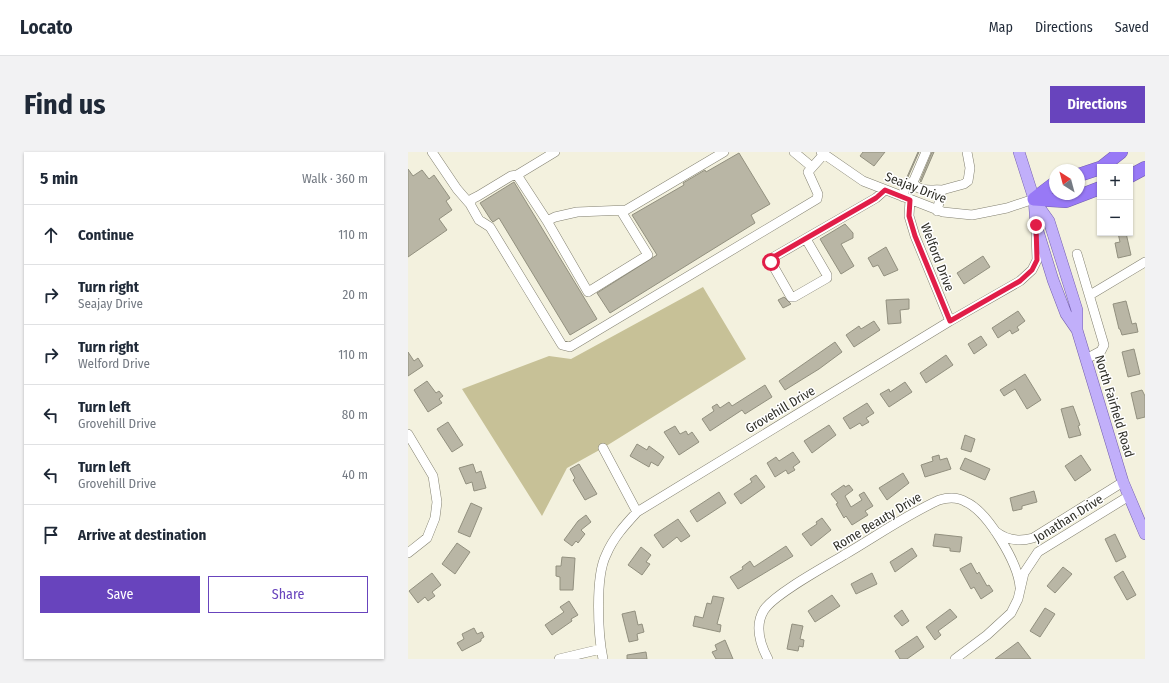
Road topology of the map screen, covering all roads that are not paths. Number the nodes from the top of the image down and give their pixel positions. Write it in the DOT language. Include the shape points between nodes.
graph roads {
  1 [pos="432,152"];
  2 [pos="556,152"];
  3 [pos="724,152"];
  4 [pos="794,152"];
  5 [pos="926,152"];
  6 [pos="967,152"];
  7 [pos="1019,152"];
  8 [pos="1121,152"];
  9 [pos="823,153"];
  10 [pos="1105,164"];
  11 [pos="812,167"];
  12 [pos="1097,168"];
  13 [pos="1145,168"];
  14 [pos="1085,173"];
  15 [pos="1133,174"];
  16 [pos="517,175"];
  17 [pos="912,182"];
  18 [pos="1049,188"];
  19 [pos="1097,189"];
  20 [pos="885,190"];
  21 [pos="942,190"];
  22 [pos="907,199"];
  23 [pos="1034,199"];
  24 [pos="470,204"];
  25 [pos="621,210"];
  26 [pos="937,211"];
  27 [pos="547,221"];
  28 [pos="1036,225"];
  29 [pos="806,239"];
  30 [pos="1077,254"];
  31 [pos="1145,262"];
  32 [pos="1090,294"];
  33 [pos="950,321"];
  34 [pos="1076,330"];
  35 [pos="1086,359"];
  36 [pos="408,434"];
  37 [pos="603,448"];
  38 [pos="1123,482"];
  39 [pos="1129,496"];
  40 [pos="637,512"];
  41 [pos="992,528"];
  42 [pos="1145,534"];
  43 [pos="408,553"];
  44 [pos="1020,587"];
  45 [pos="601,649"];
  46 [pos="559,659"];
  47 [pos="603,659"];
  48 [pos="768,659"];
  49 [pos="955,659"];
  1 -- 24 [label="street"];
  2 -- 16 [label="street"];
  3 -- 25 [label="street" via="626,210"];
  4 -- 11 [label="street"];
  5 -- 17 [label="street"];
  6 -- 21 [label="street" via="970,168 968,181"];
  7 -- 23 [label="main road, North Fairfield Road"];
  8 -- 10 [label="highway"];
  9 -- 11 [label="street"];
  9 -- 20 [label="street, Seajay Drive" via="863,181"];
  11 -- 24 [label="street" via="808,175 818,194 817,199 570,347 562,345 490,227 479,220"];
  12 -- 14 [label="highway"];
  13 -- 15 [label="highway"];
  16 -- 24 [label="street" via="472,199"];
  16 -- 27 [label="street"];
  17 -- 21 [label="street" via="921,189"];
  17 -- 22 [label="street" via="905,189"];
  18 -- 23 [label="highway"];
  19 -- 23 [label="highway" via="1066,200"];
  20 -- 22 [label="street, Seajay Drive"];
  20 -- 29 [label="street" via="876,198"];
  21 -- 26 [label="street"];
  22 -- 26 [label="street, Seajay Drive"];
  22 -- 33 [label="street, Welford Drive" via="915,236"];
  23 -- 26 [label="street, Seajay Drive" via="972,215"];
  23 -- 28 [label="main road, North Fairfield Road"];
  23 -- 34 [label="main road, North Fairfield Road" via="1049,221 1077,310"];
  25 -- 27 [label="street" via="577,212"];
  25 -- 27 [label="street" via="648,255 588,292"];
  28 -- 33 [label="street, Grovehill Drive" via="1037,260 1032,270 1020,281"];
  28 -- 34 [label="main road, North Fairfield Road" via="1066,314"];
  29 -- 29 [label="street" via="772,258 771,262 790,297 827,278"];
  30 -- 32 [label="street"];
  31 -- 32 [label="street"];
  32 -- 35 [label="street" via="1104,345 1101,351"];
  33 -- 40 [label="street, Grovehill Drive"];
  34 -- 35 [label="main road, North Fairfield Road"];
  35 -- 38 [label="main road, North Fairfield Road"];
  36 -- 43 [label="street" via="433,476 437,502 435,518 427,538"];
  37 -- 40 [label="street"];
  38 -- 39 [label="main road, North Fairfield Road"];
  38 -- 41 [label="street, Jonathan Drive" via="1033,538 1011,539 1000,535"];
  39 -- 42 [label="main road, North Fairfield Road"];
  39 -- 44 [label="street, Jonathan Drive" via="1038,552 1026,568"];
  40 -- 45 [label="street, Grovehill Drive" via="620,530 605,556 598,606"];
  41 -- 44 [label="street, Rome Beauty Drive" via="1015,566"];
  41 -- 48 [label="street, Rome Beauty Drive" via="977,509 961,499 946,498 929,504 770,602 758,625 760,641"];
  44 -- 49 [label="street, Jonathan Drive" via="1018,599 1011,613"];
  45 -- 46 [label="street"];
  45 -- 47 [label="street, Grovehill Drive"];
}
